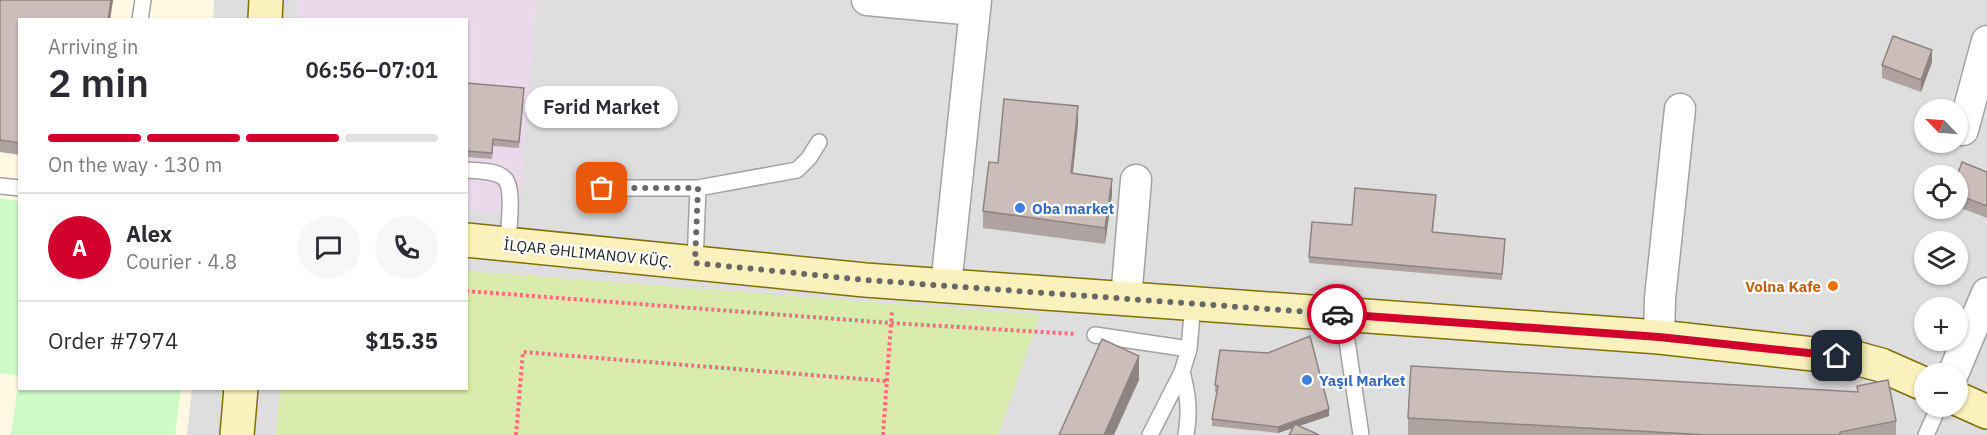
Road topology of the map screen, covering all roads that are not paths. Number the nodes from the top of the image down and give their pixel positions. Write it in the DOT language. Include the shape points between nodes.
graph roads {
  1 [pos="143,0"];
  2 [pos="266,0"];
  3 [pos="867,0"];
  4 [pos="975,5"];
  5 [pos="140,18"];
  6 [pos="265,18"];
  7 [pos="1987,41"];
  8 [pos="1680,109"];
  9 [pos="1968,111"];
  10 [pos="819,142"];
  11 [pos="468,170"];
  12 [pos="1137,180"];
  13 [pos="0,186"];
  14 [pos="18,188"];
  15 [pos="602,188"];
  16 [pos="698,188"];
  17 [pos="468,240"];
  18 [pos="508,244"];
  19 [pos="695,263"];
  20 [pos="946,286"];
  21 [pos="1987,293"];
  22 [pos="1126,299"];
  23 [pos="1192,303"];
  24 [pos="1343,314"];
  25 [pos="1095,335"];
  26 [pos="1659,337"];
  27 [pos="1189,349"];
  28 [pos="1958,363"];
  29 [pos="1182,372"];
  30 [pos="1914,380"];
  31 [pos="241,390"];
  32 [pos="1968,403"];
  33 [pos="1987,412"];
  34 [pos="1934,417"];
  35 [pos="237,435"];
  36 [pos="1149,435"];
  37 [pos="1186,435"];
  38 [pos="1361,435"];
  39 [pos="1926,435"];
  1 -- 5 [label="lane"];
  2 -- 6 [label="street"];
  3 -- 4 [label="street"];
  4 -- 20 [label="street"];
  7 -- 9 [label="street"];
  8 -- 26 [label="street"];
  10 -- 16 [label="lane" via="797,170"];
  11 -- 18 [label="lane" via="492,172 505,178 511,188"];
  12 -- 22 [label="street"];
  13 -- 14 [label="lane"];
  15 -- 16 [label="lane"];
  16 -- 19 [label="lane"];
  17 -- 18 [label="street, İLQAR ƏHLIMANOV KÜÇ."];
  18 -- 19 [label="street, İLQAR ƏHLIMANOV KÜÇ."];
  19 -- 20 [label="street, İLQAR ƏHLIMANOV KÜÇ."];
  20 -- 22 [label="street, İLQAR ƏHLIMANOV KÜÇ."];
  21 -- 28 [label="street"];
  22 -- 23 [label="street, İLQAR ƏHLIMANOV KÜÇ."];
  23 -- 24 [label="street, İLQAR ƏHLIMANOV KÜÇ."];
  23 -- 27 [label="lane"];
  24 -- 26 [label="street, İLQAR ƏHLIMANOV KÜÇ."];
  24 -- 38 [label="lane"];
  25 -- 27 [label="lane"];
  26 -- 30 [label="street, İLQAR ƏHLIMANOV KÜÇ." via="1860,359"];
  27 -- 29 [label="lane"];
  29 -- 36 [label="lane"];
  29 -- 37 [label="lane" via="1188,395"];
  31 -- 35 [label="street"];
  32 -- 33 [label="street"];
  34 -- 39 [label="lane"];
}
